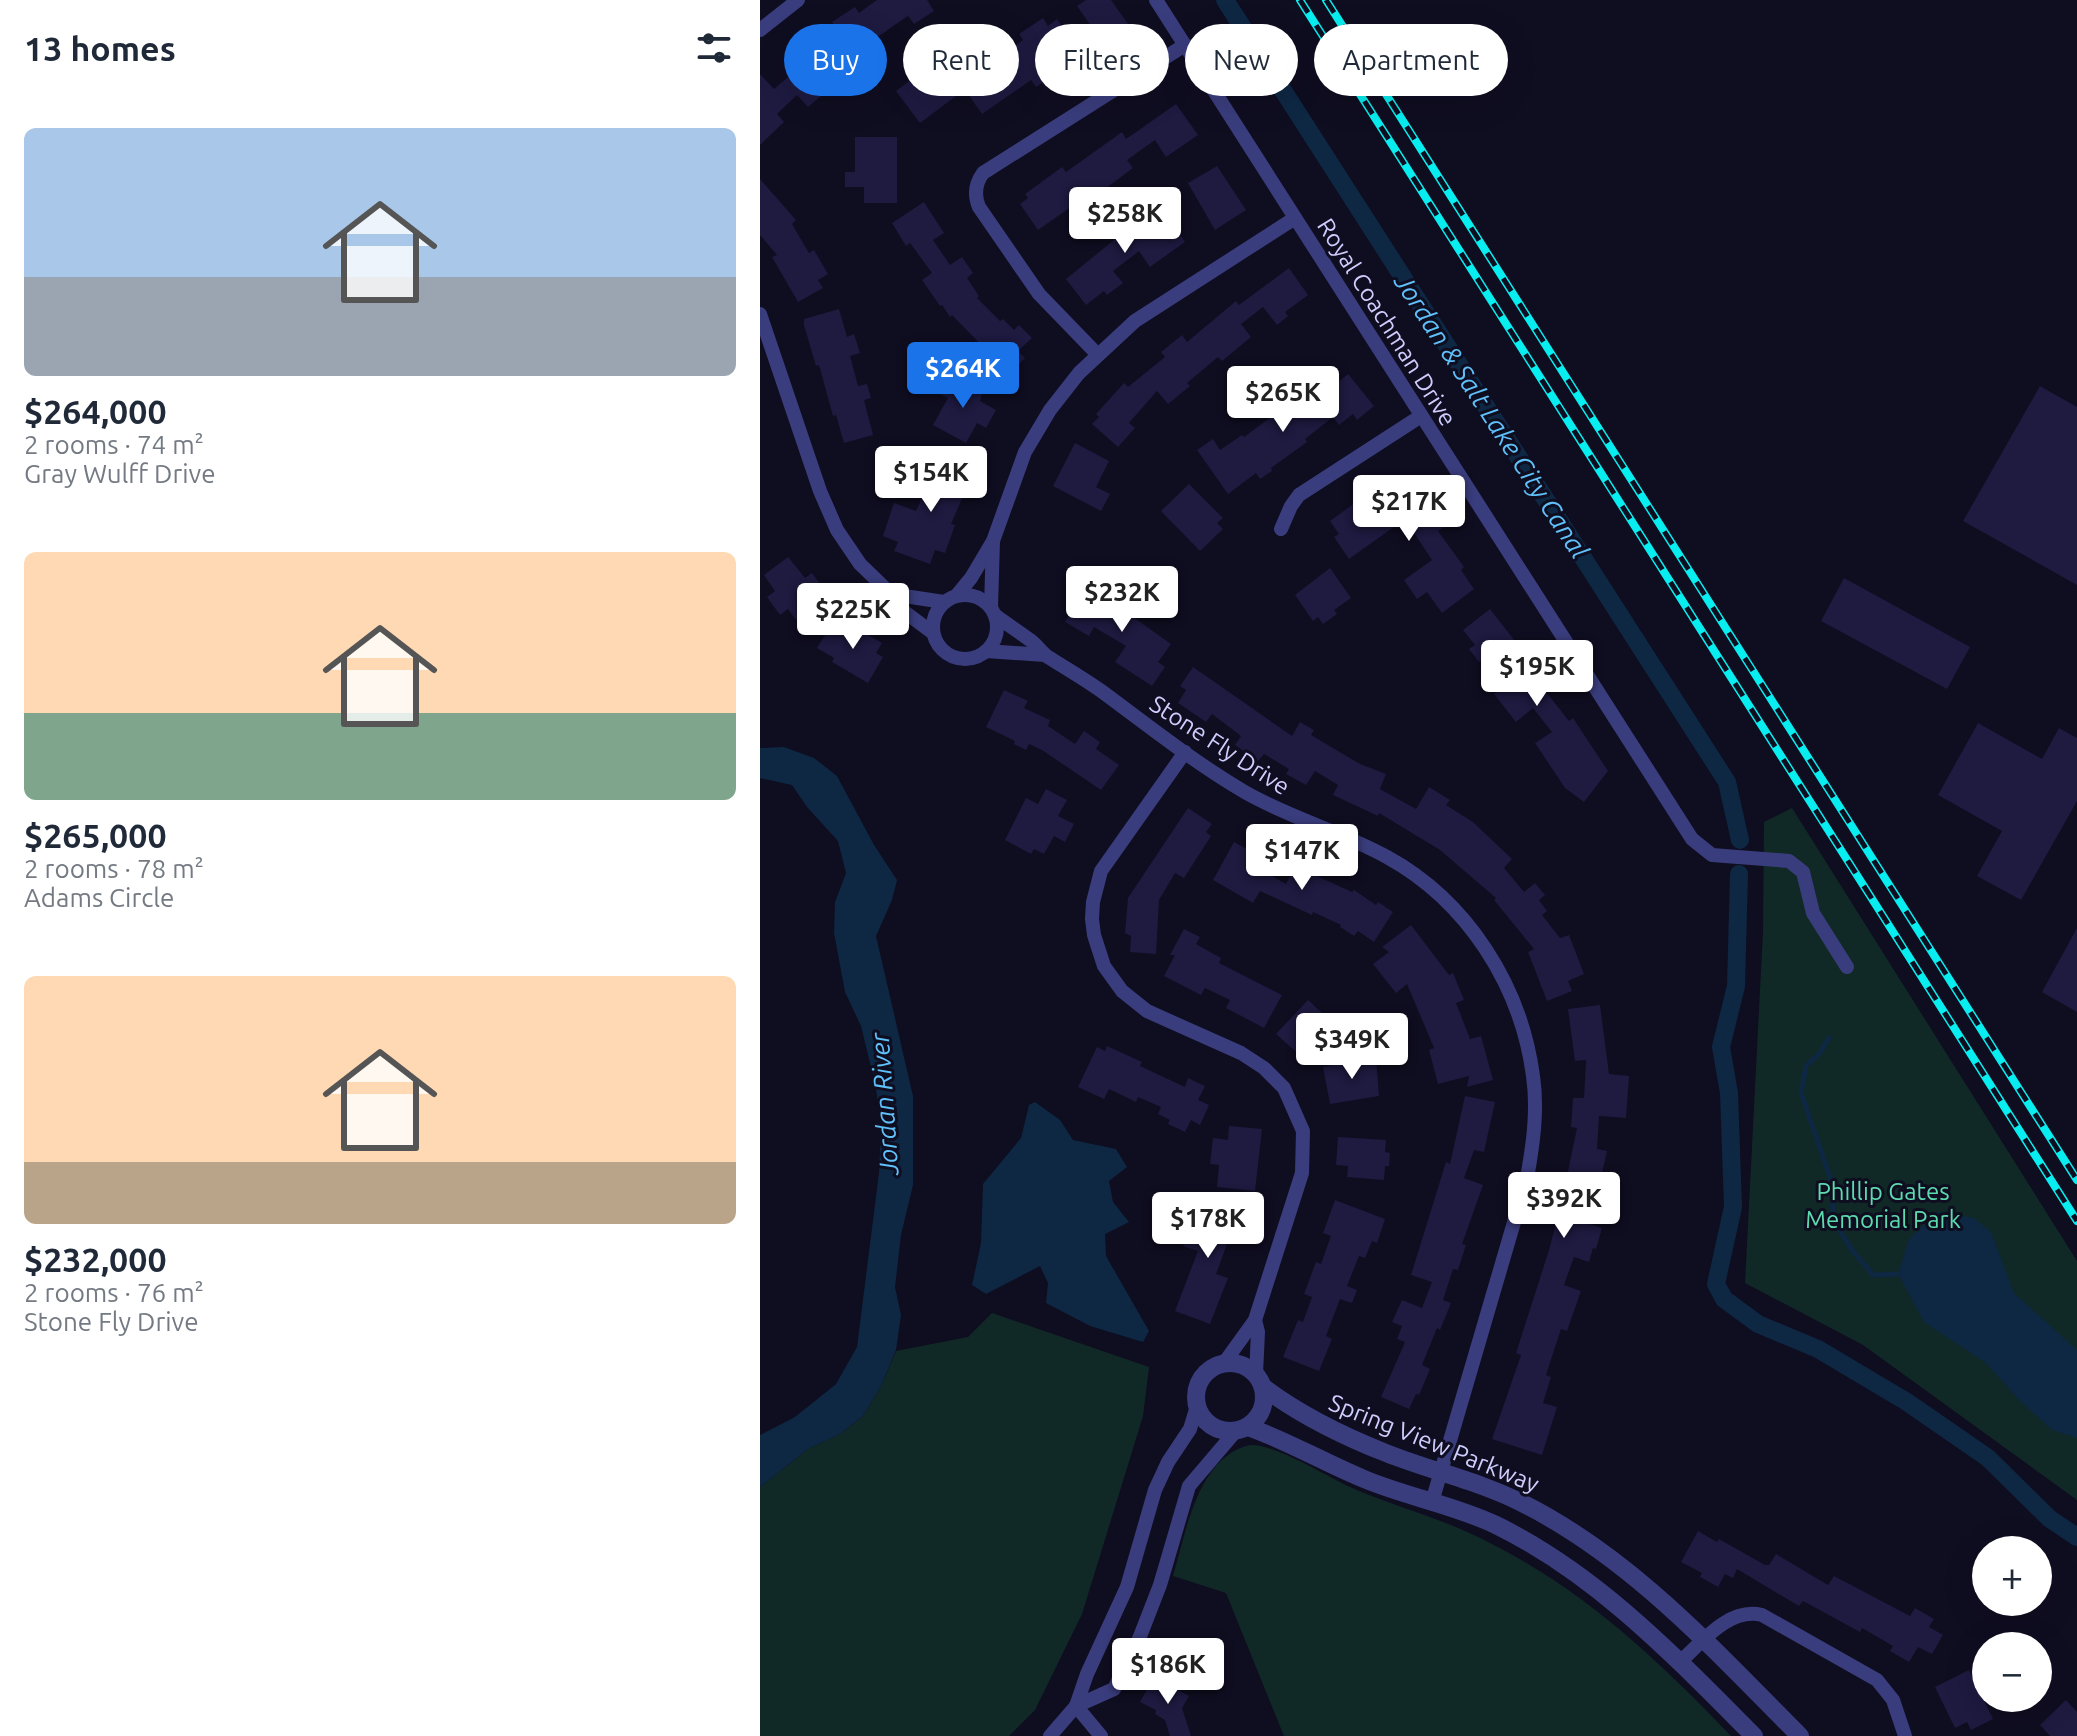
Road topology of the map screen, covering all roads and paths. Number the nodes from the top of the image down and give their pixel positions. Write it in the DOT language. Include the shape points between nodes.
graph roads {
  1 [pos="798,0"];
  2 [pos="1156,0"];
  3 [pos="760,30"];
  4 [pos="1185,45"];
  5 [pos="1217,96"];
  6 [pos="1295,218"];
  7 [pos="760,314"];
  8 [pos="1097,354"];
  9 [pos="1421,416"];
  10 [pos="1281,529"];
  11 [pos="993,541"];
  12 [pos="891,594"];
  13 [pos="950,599"];
  14 [pos="993,611"];
  15 [pos="933,633"];
  16 [pos="986,651"];
  17 [pos="1045,655"];
  18 [pos="1185,752"];
  19 [pos="1847,967"];
  20 [pos="1255,1320"];
  21 [pos="1224,1363"];
  22 [pos="1260,1381"];
  23 [pos="1197,1406"];
  24 [pos="1241,1429"];
  25 [pos="1442,1471"];
  26 [pos="1432,1502"];
  27 [pos="1704,1640"];
  28 [pos="1680,1662"];
  29 [pos="1076,1706"];
  30 [pos="1050,1736"];
  31 [pos="1101,1736"];
  32 [pos="1754,1736"];
  33 [pos="1800,1736"];
  34 [pos="1905,1736"];
  1 -- 3 [label="street"];
  2 -- 4 [label="street, Royal Coachman Drive"];
  4 -- 8 [label="street" via="983,173 977,184 979,207 1019,268"];
  5 -- 6 [label="street, Royal Coachman Drive"];
  6 -- 8 [label="street" via="1160,303"];
  6 -- 9 [label="street, Royal Coachman Drive"];
  7 -- 12 [label="street" via="828,511 860,564"];
  8 -- 11 [label="street" via="1038,429 1014,476"];
  9 -- 10 [label="street" via="1299,495"];
  9 -- 19 [label="street, Royal Coachman Drive" via="1692,839 1712,855 1789,861 1799,867 1813,913"];
  11 -- 13 [label="street"];
  11 -- 14 [label="street"];
  12 -- 13 [label="street"];
  12 -- 15 [label="street" via="902,610"];
  13 -- 14 [label="street" via="979,597"];
  13 -- 15 [label="street" via="934,616"];
  14 -- 16 [label="street" via="997,635"];
  14 -- 17 [label="street, Stone Fly Drive"];
  15 -- 16 [label="street" via="950,656 969,659"];
  16 -- 17 [label="street, Stone Fly Drive"];
  17 -- 18 [label="street, Stone Fly Drive"];
  18 -- 20 [label="street" via="1101,871 1093,902 1094,935 1111,979 1134,1002 1254,1060 1284,1088 1298,1117 1302,1173"];
  18 -- 25 [label="street, Stone Fly Drive" via="1254,798 1387,857 1426,883 1477,936 1512,998 1534,1078 1531,1154"];
  20 -- 21 [label="street"];
  20 -- 22 [label="street"];
  21 -- 22 [label="street" via="1241,1365"];
  21 -- 23 [label="street" via="1201,1379"];
  22 -- 24 [label="street" via="1262,1410 1257,1420"];
  22 -- 25 [label="street, Spring View Parkway" via="1291,1408 1343,1434"];
  23 -- 24 [label="street" via="1215,1428"];
  23 -- 29 [label="street" via="1190,1429 1155,1490 1127,1587"];
  24 -- 26 [label="street" via="1287,1442 1365,1480"];
  24 -- 29 [label="street" via="1189,1486 1160,1585 1114,1689"];
  25 -- 26 [label="street, Stone Fly Drive"];
  25 -- 27 [label="street, Spring View Parkway" via="1504,1494 1575,1534 1643,1584"];
  26 -- 28 [label="street" via="1493,1524 1542,1551 1604,1594"];
  27 -- 28 [label="street"];
  27 -- 33 [label="street, Spring View Parkway"];
  27 -- 34 [label="street" via="1740,1614 1769,1618 1877,1680 1893,1700"];
  28 -- 32 [label="street"];
  29 -- 30 [label="street"];
  29 -- 31 [label="street"];
}
